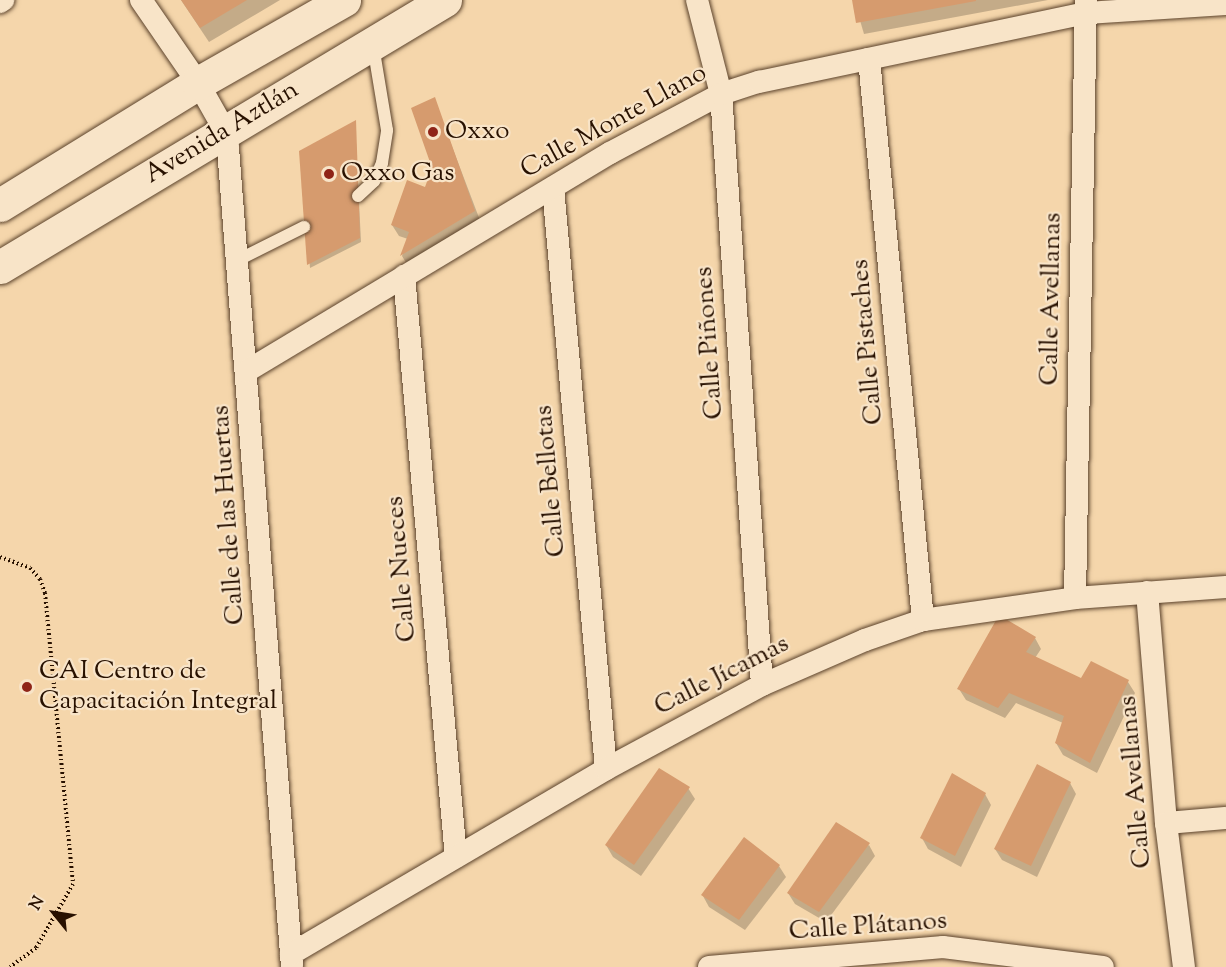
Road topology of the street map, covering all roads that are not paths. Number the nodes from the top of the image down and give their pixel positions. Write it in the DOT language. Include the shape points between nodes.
graph roads {
  1 [pos="141,0"];
  2 [pos="344,0"];
  3 [pos="353,0"];
  4 [pos="446,0"];
  5 [pos="697,0"];
  6 [pos="1226,4"];
  7 [pos="1086,6"];
  8 [pos="373,41"];
  9 [pos="869,59"];
  10 [pos="198,83"];
  11 [pos="721,94"];
  12 [pos="225,131"];
  13 [pos="553,188"];
  14 [pos="358,196"];
  15 [pos="0,205"];
  16 [pos="304,227"];
  17 [pos="238,260"];
  18 [pos="0,267"];
  19 [pos="404,276"];
  20 [pos="247,371"];
  21 [pos="1226,587"];
  22 [pos="1148,592"];
  23 [pos="1075,598"];
  24 [pos="923,620"];
  25 [pos="762,686"];
  26 [pos="606,769"];
  27 [pos="1226,818"];
  28 [pos="1166,823"];
  29 [pos="456,857"];
  30 [pos="944,957"];
  31 [pos="291,960"];
  32 [pos="708,967"];
  33 [pos="1103,967"];
  34 [pos="1184,967"];
  1 -- 10 [label="street"];
  2 -- 10 [label="main road, Avenida Aztlán"];
  3 -- 8 [label="main road"];
  4 -- 8 [label="main road, Avenida Aztlán"];
  5 -- 11 [label="street, Calle Piñones"];
  6 -- 7 [label="street, Calle Monte Llano"];
  7 -- 9 [label="street, Calle Monte Llano"];
  7 -- 23 [label="street, Calle Avellanas"];
  8 -- 12 [label="main road, Avenida Aztlán"];
  8 -- 14 [label="lane" via="387,130 382,163 374,181"];
  9 -- 11 [label="street, Calle Monte Llano"];
  9 -- 24 [label="street, Calle Pistaches"];
  10 -- 12 [label="street"];
  10 -- 15 [label="main road, Avenida Aztlán"];
  11 -- 13 [label="street, Calle Monte Llano"];
  11 -- 25 [label="street, Calle Piñones"];
  12 -- 17 [label="street, Calle de las Huertas"];
  12 -- 18 [label="main road, Avenida Aztlán"];
  13 -- 19 [label="street, Calle Monte Llano"];
  13 -- 26 [label="street, Calle Bellotas"];
  16 -- 17 [label="lane"];
  17 -- 20 [label="street, Calle de las Huertas"];
  19 -- 20 [label="street, Calle Monte Llano"];
  19 -- 29 [label="street, Calle Nueces"];
  20 -- 31 [label="street, Calle de las Huertas"];
  21 -- 22 [label="street, Calle Jícamas"];
  22 -- 23 [label="street, Calle Jícamas"];
  22 -- 28 [label="street, Calle Avellanas"];
  23 -- 24 [label="street, Calle Jícamas"];
  24 -- 25 [label="street, Calle Jícamas" via="828,655"];
  25 -- 26 [label="street, Calle Jícamas"];
  26 -- 29 [label="street, Calle Jícamas"];
  27 -- 28 [label="street"];
  28 -- 34 [label="street, Calle Avellanas"];
  29 -- 31 [label="street, Calle Jícamas"];
  30 -- 32 [label="street, Calle Plátanos"];
  30 -- 33 [label="street, Calle Plátanos"];
}
